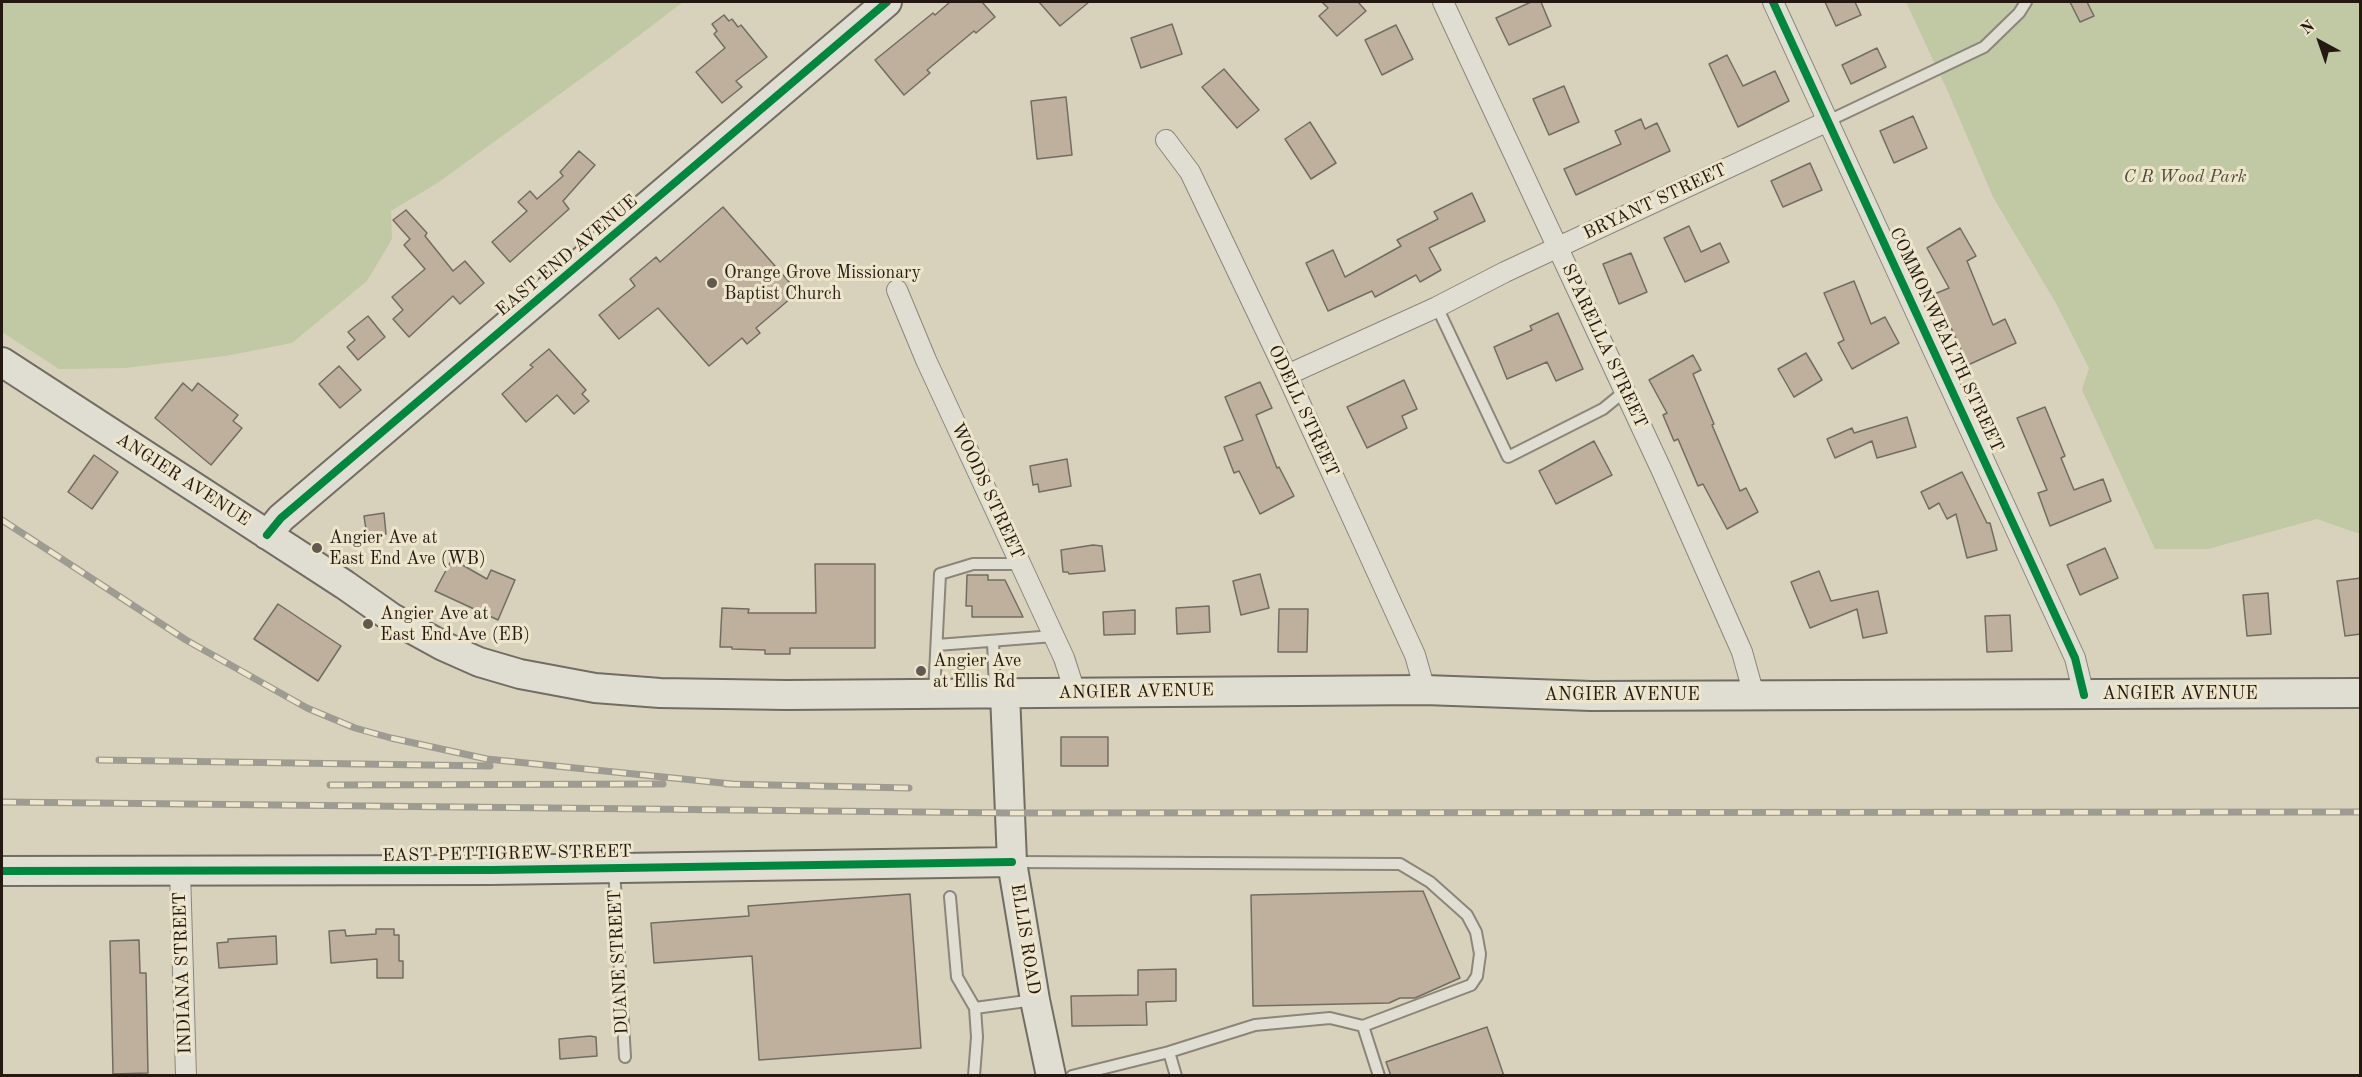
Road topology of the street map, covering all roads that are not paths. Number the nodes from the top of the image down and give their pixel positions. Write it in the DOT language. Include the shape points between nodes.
graph roads {
  1 [pos="887,2"];
  2 [pos="1443,2"];
  3 [pos="1773,2"];
  4 [pos="2026,2"];
  5 [pos="1828,121"];
  6 [pos="1166,140"];
  7 [pos="1559,247"];
  8 [pos="897,290"];
  9 [pos="1437,307"];
  10 [pos="2,362"];
  11 [pos="1287,375"];
  12 [pos="1625,391"];
  13 [pos="267,536"];
  14 [pos="1021,564"];
  15 [pos="1054,636"];
  16 [pos="993,641"];
  17 [pos="937,645"];
  18 [pos="1425,690"];
  19 [pos="1075,692"];
  20 [pos="2361,693"];
  21 [pos="934,694"];
  22 [pos="1000,694"];
  23 [pos="2084,694"];
  24 [pos="1754,695"];
  25 [pos="1012,862"];
  26 [pos="614,868"];
  27 [pos="2,871"];
  28 [pos="180,871"];
  29 [pos="950,897"];
  30 [pos="1035,1000"];
  31 [pos="975,1008"];
  32 [pos="1363,1026"];
  33 [pos="1169,1052"];
  34 [pos="625,1056"];
  35 [pos="186,1076"];
  36 [pos="974,1076"];
  37 [pos="1051,1076"];
  38 [pos="1072,1076"];
  39 [pos="1176,1076"];
  40 [pos="1379,1076"];
  1 -- 13 [label="main road, EAST END AVENUE" via="281,518"];
  2 -- 7 [label="street, SPARELLA STREET"];
  3 -- 5 [label="street, COMMONWEALTH STREET"];
  4 -- 5 [label="lane" via="1984,47"];
  5 -- 7 [label="street, BRYANT STREET"];
  5 -- 23 [label="street, COMMONWEALTH STREET" via="2075,658"];
  6 -- 11 [label="street, ODELL STREET" via="1190,172"];
  7 -- 9 [label="street, BRYANT STREET"];
  7 -- 12 [label="street, SPARELLA STREET"];
  8 -- 14 [label="street, WOODS STREET"];
  9 -- 11 [label="street, BRYANT STREET"];
  9 -- 12 [label="lane" via="1508,457 1604,409"];
  10 -- 13 [label="main road, ANGIER AVENUE"];
  11 -- 18 [label="street, ODELL STREET" via="1415,655"];
  12 -- 24 [label="street, SPARELLA STREET" via="1742,652"];
  13 -- 21 [label="main road, ANGIER AVENUE" via="392,618 443,646 520,674 595,688 660,693"];
  14 -- 15 [label="street, WOODS STREET"];
  14 -- 17 [label="lane" via="973,564 940,574"];
  15 -- 16 [label="lane"];
  15 -- 19 [label="street, WOODS STREET"];
  16 -- 17 [label="lane"];
  16 -- 22 [label="lane"];
  17 -- 21 [label="lane"];
  18 -- 19 [label="main road, ANGIER AVENUE"];
  18 -- 24 [label="main road, ANGIER AVENUE" via="1591,696"];
  19 -- 22 [label="main road, ANGIER AVENUE"];
  20 -- 23 [label="main road, ANGIER AVENUE"];
  21 -- 22 [label="main road, ANGIER AVENUE"];
  22 -- 25 [label="main road, ELLIS ROAD"];
  23 -- 24 [label="main road, ANGIER AVENUE"];
  25 -- 26 [label="main road, EAST PETTIGREW STREET"];
  25 -- 30 [label="main road, ELLIS ROAD"];
  25 -- 32 [label="lane" via="1400,864 1430,882 1467,915 1476,932 1480,954 1477,976 1471,985"];
  26 -- 28 [label="main road, EAST PETTIGREW STREET"];
  26 -- 34 [label="lane, DUANE STREET"];
  27 -- 28 [label="main road, EAST PETTIGREW STREET"];
  28 -- 35 [label="street, INDIANA STREET"];
  29 -- 31 [label="lane" via="957,977"];
  30 -- 31 [label="lane"];
  30 -- 37 [label="main road, ELLIS ROAD"];
  31 -- 36 [label="lane"];
  32 -- 33 [label="lane" via="1330,1018 1255,1025"];
  32 -- 40 [label="lane"];
  33 -- 38 [label="lane"];
  33 -- 39 [label="lane"];
}
